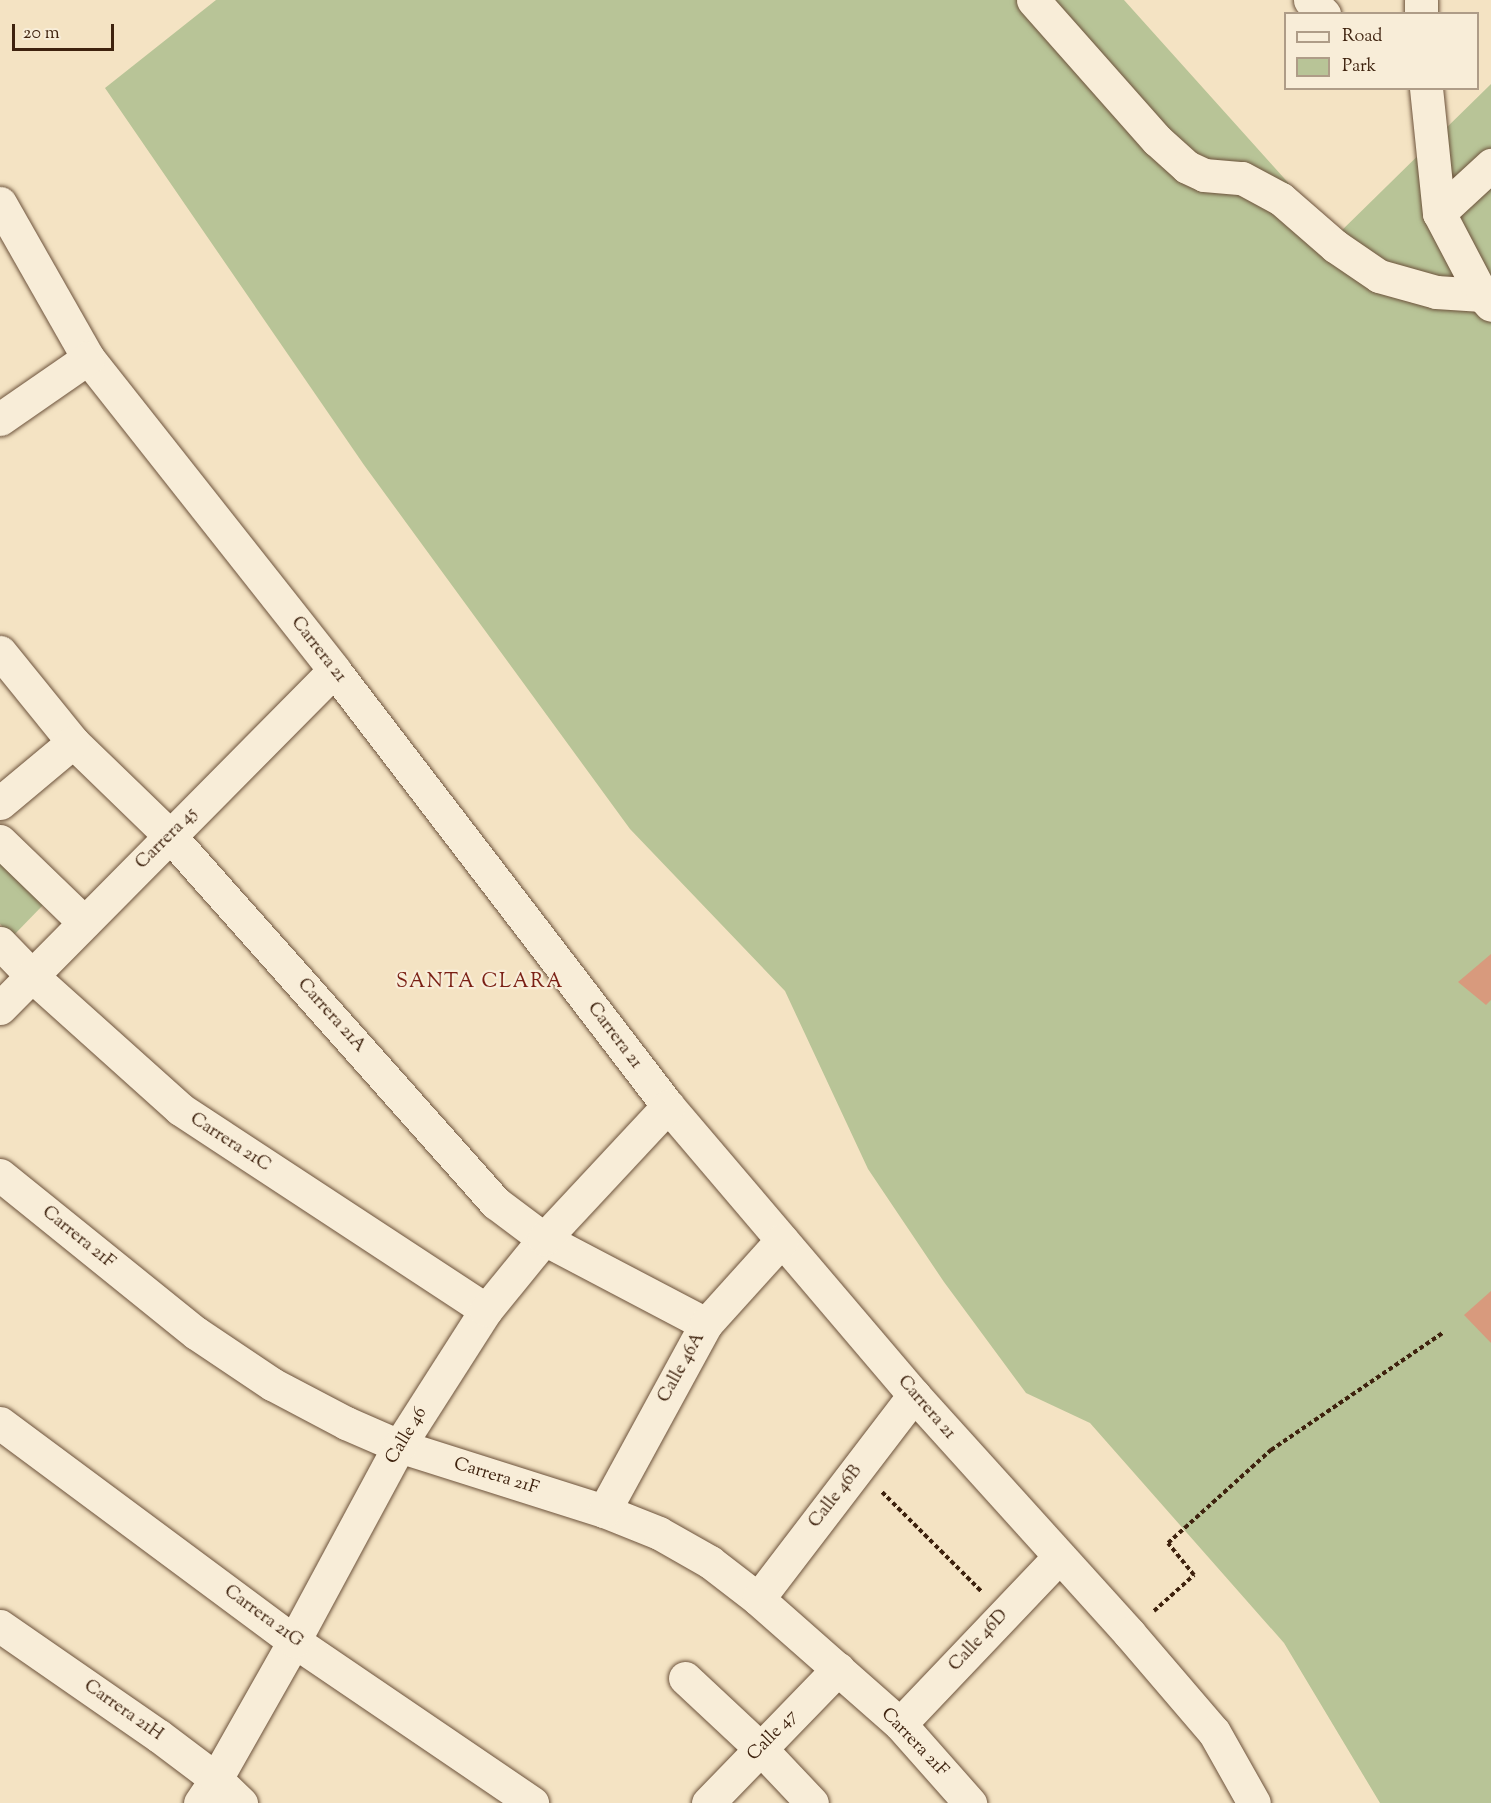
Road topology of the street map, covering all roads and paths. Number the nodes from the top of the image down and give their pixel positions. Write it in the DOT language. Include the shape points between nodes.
graph roads {
  1 [pos="1033,0"];
  2 [pos="1310,0"];
  3 [pos="1322,12"];
  4 [pos="1408,90"];
  5 [pos="1427,100"];
  6 [pos="1491,165"];
  7 [pos="0,202"];
  8 [pos="1439,213"];
  9 [pos="1487,300"];
  10 [pos="88,358"];
  11 [pos="0,419"];
  12 [pos="0,652"];
  13 [pos="334,670"];
  14 [pos="74,742"];
  15 [pos="0,802"];
  16 [pos="170,836"];
  17 [pos="0,842"];
  18 [pos="84,922"];
  19 [pos="0,943"];
  20 [pos="32,976"];
  21 [pos="0,1008"];
  22 [pos="668,1106"];
  23 [pos="0,1175"];
  24 [pos="544,1239"];
  25 [pos="782,1240"];
  26 [pos="486,1310"];
  27 [pos="706,1324"];
  28 [pos="1444,1332"];
  29 [pos="914,1395"];
  30 [pos="0,1423"];
  31 [pos="399,1446"];
  32 [pos="858,1468"];
  33 [pos="604,1511"];
  34 [pos="1059,1557"];
  35 [pos="758,1599"];
  36 [pos="1004,1614"];
  37 [pos="0,1626"];
  38 [pos="1129,1633"];
  39 [pos="294,1641"];
  40 [pos="838,1669"];
  41 [pos="685,1678"];
  42 [pos="900,1724"];
  43 [pos="761,1749"];
  44 [pos="208,1791"];
  45 [pos="241,1803"];
  46 [pos="532,1803"];
  47 [pos="708,1803"];
  48 [pos="812,1803"];
  49 [pos="970,1803"];
  50 [pos="1254,1803"];
  1 -- 9 [label="street" via="1157,140 1187,167 1203,175 1242,178 1281,199 1335,246 1379,276 1436,292"];
  2 -- 3 [label="street"];
  4 -- 5 [label="street"];
  5 -- 8 [label="street"];
  6 -- 8 [label="street"];
  7 -- 10 [label="street, Carrera 21"];
  8 -- 9 [label="street"];
  10 -- 11 [label="street"];
  10 -- 13 [label="street, Carrera 21"];
  12 -- 14 [label="street, Carrera 21A"];
  13 -- 16 [label="street, Carrera 45"];
  13 -- 22 [label="street, Carrera 21"];
  14 -- 15 [label="street"];
  14 -- 16 [label="street, Carrera 21A"];
  16 -- 18 [label="street, Carrera 45"];
  16 -- 24 [label="street, Carrera 21A" via="496,1203"];
  17 -- 18 [label="street"];
  18 -- 20 [label="street, Carrera 45"];
  19 -- 20 [label="street, Carrera 21C"];
  20 -- 21 [label="street, Carrera 45"];
  20 -- 26 [label="street, Carrera 21C" via="180,1109"];
  22 -- 24 [label="street, Calle 46"];
  22 -- 25 [label="street, Carrera 21"];
  23 -- 31 [label="street, Carrera 21F" via="215,1346 272,1384"];
  24 -- 26 [label="street, Calle 46"];
  24 -- 27 [label="street, Carrera 21A"];
  25 -- 27 [label="street, Calle 46A"];
  25 -- 29 [label="street, Carrera 21"];
  26 -- 31 [label="street, Calle 46"];
  27 -- 33 [label="street, Calle 46A"];
  28 -- 38 [label="path" via="1271,1450 1168,1543 1194,1575"];
  29 -- 32 [label="street, Calle 46B"];
  29 -- 34 [label="street, Carrera 21"];
  30 -- 39 [label="street, Carrera 21G"];
  31 -- 33 [label="street, Carrera 21F"];
  31 -- 39 [label="street, Calle 46"];
  32 -- 35 [label="street, Calle 46B"];
  32 -- 36 [label="path"];
  33 -- 35 [label="street, Carrera 21F" via="659,1533 710,1562"];
  34 -- 36 [label="street, Calle 46D"];
  34 -- 38 [label="street, Carrera 21"];
  35 -- 40 [label="street, Carrera 21F"];
  36 -- 42 [label="street, Calle 46D"];
  37 -- 44 [label="street, Carrera 21H" via="159,1736"];
  38 -- 50 [label="street, Carrera 21" via="1214,1732"];
  39 -- 44 [label="street, Calle 46"];
  39 -- 46 [label="street, Carrera 21G"];
  40 -- 42 [label="street, Carrera 21F"];
  40 -- 43 [label="street, Calle 47"];
  41 -- 43 [label="street"];
  42 -- 49 [label="street, Carrera 21F"];
  43 -- 47 [label="street, Calle 47"];
  43 -- 48 [label="street"];
  44 -- 45 [label="street, Carrera 21H"];
}
